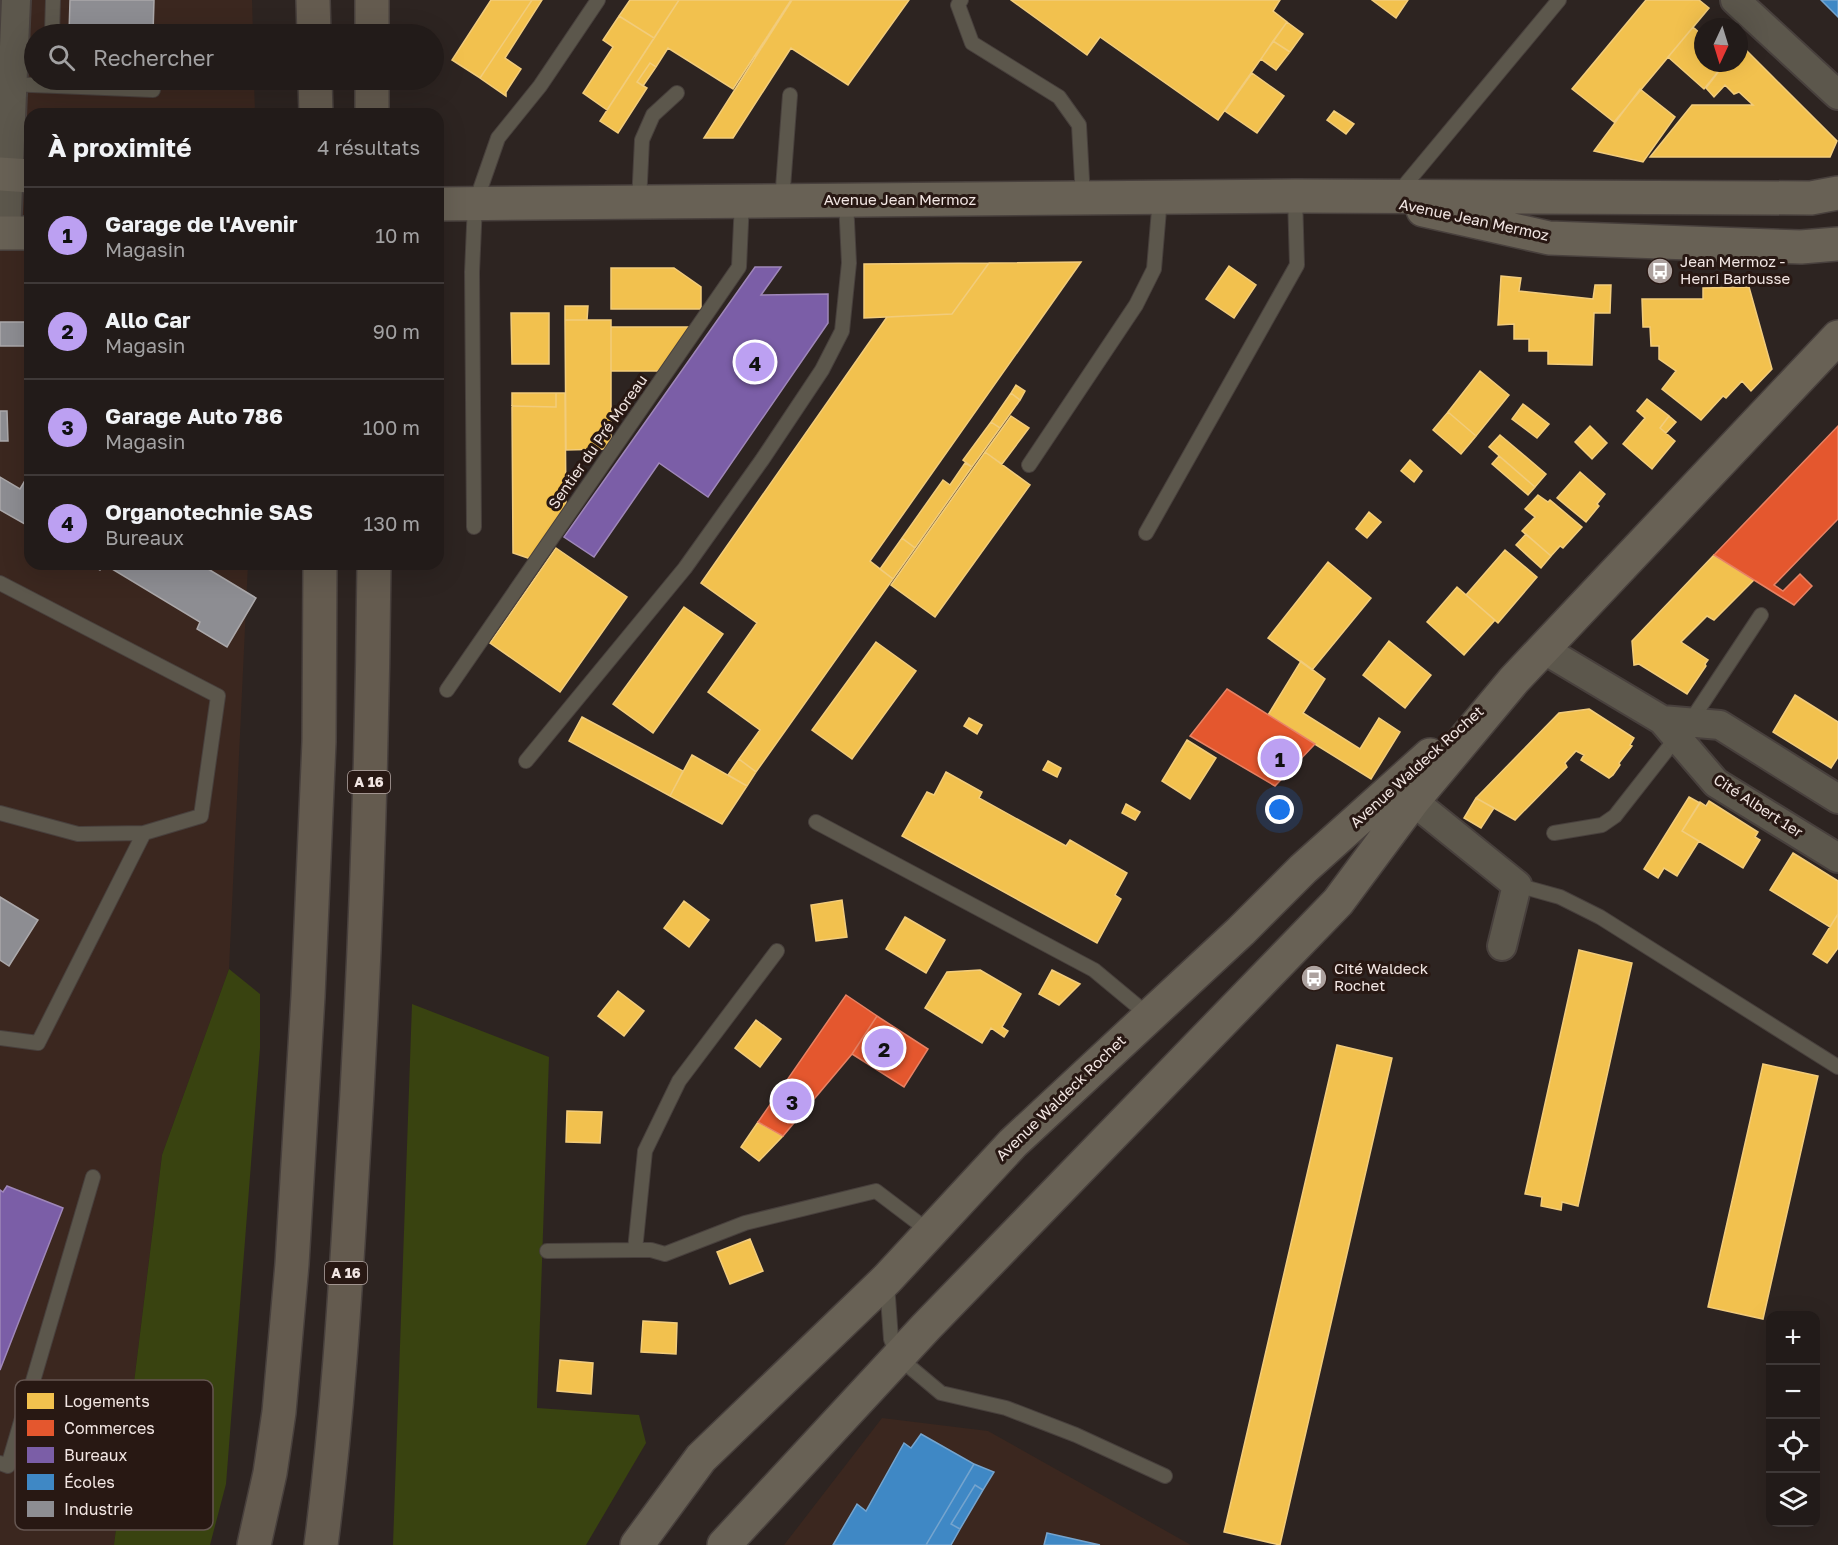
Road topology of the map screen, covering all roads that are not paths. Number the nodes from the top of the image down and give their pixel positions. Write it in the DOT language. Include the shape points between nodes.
graph roads {
  1 [pos="16,0"];
  2 [pos="53,0"];
  3 [pos="314,0"];
  4 [pos="372,0"];
  5 [pos="598,0"];
  6 [pos="961,0"];
  7 [pos="1559,0"];
  8 [pos="1744,3"];
  9 [pos="52,24"];
  10 [pos="314,24"];
  11 [pos="372,24"];
  12 [pos="6,84"];
  13 [pos="24,84"];
  14 [pos="315,90"];
  15 [pos="372,90"];
  16 [pos="676,93"];
  17 [pos="790,95"];
  18 [pos="1838,95"];
  19 [pos="316,108"];
  20 [pos="372,108"];
  21 [pos="13,175"];
  22 [pos="1838,194"];
  23 [pos="1295,196"];
  24 [pos="1362,196"];
  25 [pos="1396,196"];
  26 [pos="1083,198"];
  27 [pos="1160,198"];
  28 [pos="742,201"];
  29 [pos="782,201"];
  30 [pos="846,201"];
  31 [pos="639,202"];
  32 [pos="444,204"];
  33 [pos="475,204"];
  34 [pos="12,233"];
  35 [pos="1838,244"];
  36 [pos="1838,337"];
  37 [pos="1838,368"];
  38 [pos="1029,465"];
  39 [pos="1710,475"];
  40 [pos="474,527"];
  41 [pos="1146,533"];
  42 [pos="320,570"];
  43 [pos="374,570"];
  44 [pos="0,583"];
  45 [pos="1761,615"];
  46 [pos="1543,649"];
  47 [pos="1514,680"];
  48 [pos="447,690"];
  49 [pos="1676,726"];
  50 [pos="526,760"];
  51 [pos="1838,799"];
  52 [pos="1413,801"];
  53 [pos="0,813"];
  54 [pos="816,822"];
  55 [pos="144,833"];
  56 [pos="1554,833"];
  57 [pos="1838,858"];
  58 [pos="1517,885"];
  59 [pos="1502,946"];
  60 [pos="777,951"];
  61 [pos="1148,1015"];
  62 [pos="0,1038"];
  63 [pos="1838,1067"];
  64 [pos="93,1177"];
  65 [pos="930,1232"];
  66 [pos="634,1250"];
  67 [pos="547,1251"];
  68 [pos="887,1279"];
  69 [pos="898,1357"];
  70 [pos="34,1380"];
  71 [pos="15,1443"];
  72 [pos="0,1463"];
  73 [pos="1165,1476"];
  74 [pos="254,1545"];
  75 [pos="321,1545"];
  76 [pos="637,1545"];
  77 [pos="724,1545"];
  1 -- 12 [label="street"];
  2 -- 9 [label="lane"];
  3 -- 10 [label="highway"];
  4 -- 11 [label="highway"];
  5 -- 33 [label="lane" via="540,86 498,138"];
  6 -- 26 [label="lane" via="958,5 972,43 1059,97 1079,125"];
  7 -- 25 [label="lane"];
  8 -- 18 [label="street"];
  12 -- 13 [label="lane"];
  12 -- 21 [label="street"];
  14 -- 19 [label="highway"];
  15 -- 20 [label="highway"];
  16 -- 31 [label="lane" via="653,115 642,140"];
  17 -- 29 [label="lane"];
  21 -- 34 [label="street"];
  22 -- 25 [label="main road, Avenue Jean Mermoz" via="1811,198"];
  23 -- 24 [label="main road, Avenue Jean Mermoz"];
  23 -- 27 [label="main road, Avenue Jean Mermoz"];
  23 -- 41 [label="lane" via="1297,265"];
  24 -- 25 [label="main road, Avenue Jean Mermoz"];
  24 -- 35 [label="main road, Avenue Jean Mermoz" via="1549,238 1801,248"];
  26 -- 27 [label="main road, Avenue Jean Mermoz"];
  26 -- 30 [label="main road, Avenue Jean Mermoz"];
  27 -- 38 [label="lane" via="1154,268 1136,305"];
  28 -- 29 [label="main road, Avenue Jean Mermoz"];
  28 -- 31 [label="main road, Avenue Jean Mermoz"];
  28 -- 48 [label="lane, Sentier du Pré Moreau" via="740,267"];
  29 -- 30 [label="main road, Avenue Jean Mermoz"];
  30 -- 50 [label="lane" via="849,263 842,331 822,370 686,568"];
  31 -- 33 [label="main road, Avenue Jean Mermoz"];
  32 -- 33 [label="main road, Avenue Jean Mermoz"];
  33 -- 40 [label="lane"];
  36 -- 39 [label="main road, Avenue Waldeck Rochet"];
  37 -- 39 [label="main road, Avenue Waldeck Rochet"];
  39 -- 46 [label="main road, Avenue Waldeck Rochet"];
  42 -- 74 [label="highway" via="319,742 292,1264 279,1412"];
  43 -- 75 [label="highway, A 16" via="363,1000 339,1374"];
  44 -- 55 [label="lane" via="218,696 201,816"];
  45 -- 49 [label="lane"];
  46 -- 47 [label="main road, Avenue Waldeck Rochet"];
  46 -- 49 [label="street, Cité Albert 1er"];
  47 -- 52 [label="main road, Avenue Waldeck Rochet"];
  47 -- 61 [label="main road, Avenue Waldeck Rochet" via="1303,869"];
  49 -- 51 [label="street, Cité Albert 1er" via="1720,725"];
  49 -- 56 [label="lane" via="1616,816 1602,825"];
  49 -- 57 [label="street, Cité Albert 1er" via="1716,783"];
  52 -- 58 [label="street"];
  52 -- 69 [label="main road, Avenue Waldeck Rochet" via="1338,902"];
  53 -- 55 [label="lane" via="78,834"];
  54 -- 61 [label="lane" via="1094,970"];
  55 -- 62 [label="lane" via="38,1043"];
  58 -- 59 [label="street"];
  58 -- 63 [label="lane" via="1560,897 1600,916"];
  60 -- 66 [label="lane" via="679,1081 645,1151"];
  61 -- 65 [label="main road, Avenue Waldeck Rochet" via="1012,1143"];
  64 -- 70 [label="lane"];
  65 -- 66 [label="lane" via="876,1191 745,1223 664,1254"];
  65 -- 68 [label="main road, Avenue Waldeck Rochet"];
  66 -- 67 [label="lane"];
  68 -- 69 [label="lane" via="891,1339"];
  68 -- 76 [label="main road, Avenue Waldeck Rochet" via="701,1458"];
  69 -- 73 [label="lane" via="941,1393 1006,1408"];
  69 -- 77 [label="main road, Avenue Waldeck Rochet"];
  71 -- 72 [label="lane" via="8,1467"];
}
